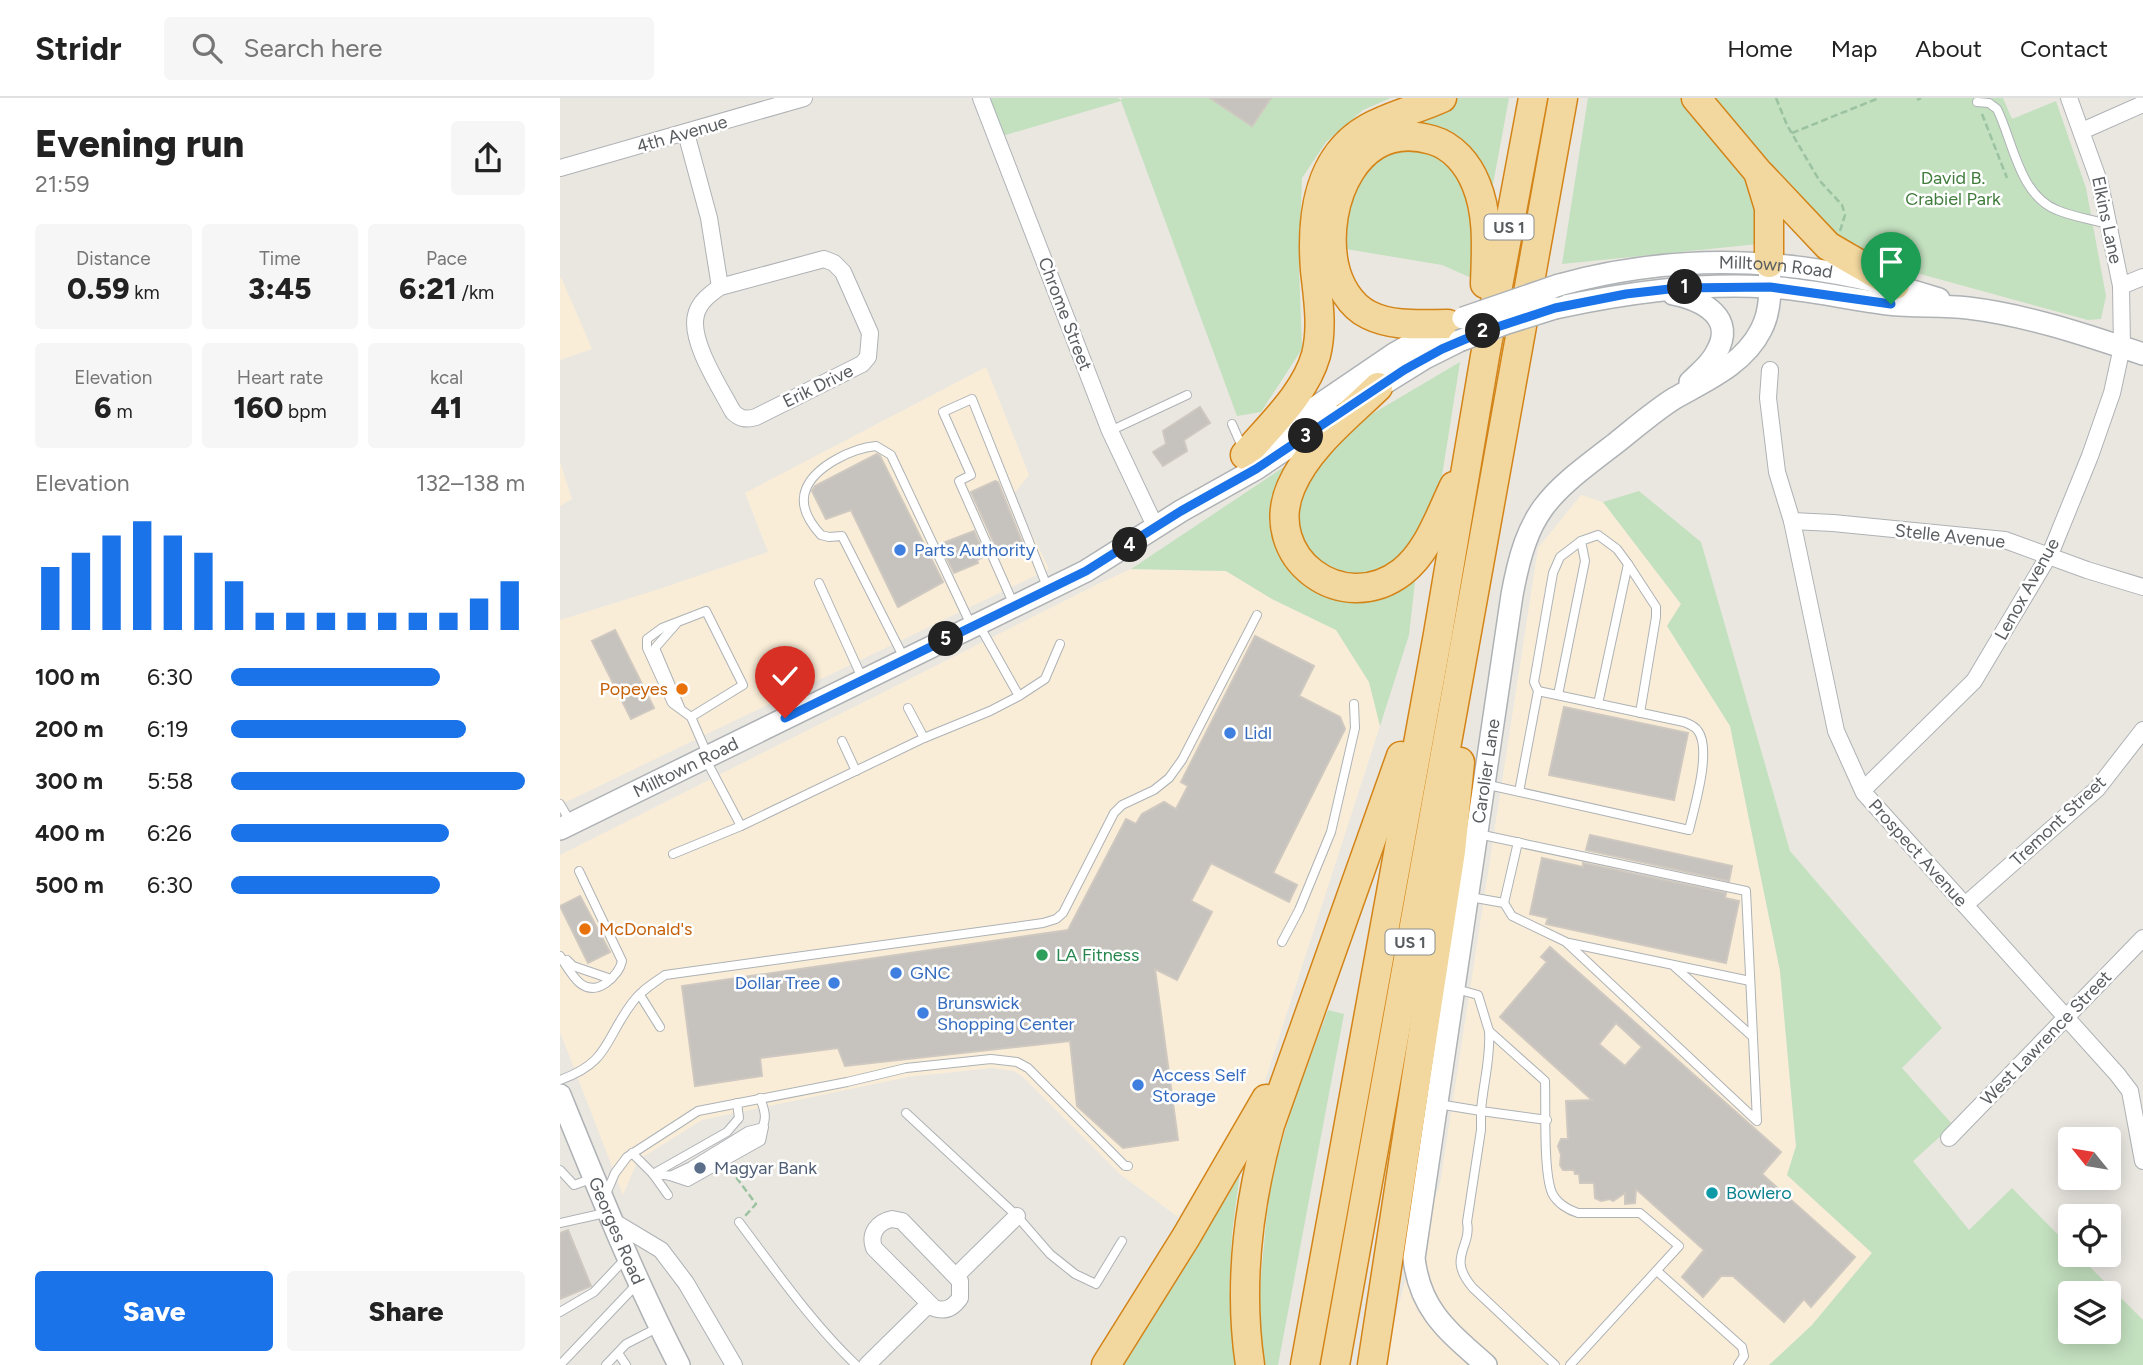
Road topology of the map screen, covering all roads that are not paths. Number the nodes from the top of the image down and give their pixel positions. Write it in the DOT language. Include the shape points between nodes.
graph roads {
  1 [pos="804,98"];
  2 [pos="981,98"];
  3 [pos="1442,98"];
  4 [pos="1534,98"];
  5 [pos="1563,98"];
  6 [pos="1696,98"];
  7 [pos="2069,98"];
  8 [pos="1977,102"];
  9 [pos="2143,104"];
  10 [pos="2082,131"];
  11 [pos="686,133"];
  12 [pos="560,167"];
  13 [pos="1758,172"];
  14 [pos="2109,225"];
  15 [pos="1769,275"];
  16 [pos="2143,277"];
  17 [pos="1895,285"];
  18 [pos="2121,286"];
  19 [pos="720,287"];
  20 [pos="1654,290"];
  21 [pos="1967,308"];
  22 [pos="1457,328"];
  23 [pos="2122,347"];
  24 [pos="2143,354"];
  25 [pos="1485,356"];
  26 [pos="1770,370"];
  27 [pos="1378,387"];
  28 [pos="1187,395"];
  29 [pos="1671,401"];
  30 [pos="1232,424"];
  31 [pos="1110,431"];
  32 [pos="1245,455"];
  33 [pos="1468,459"];
  34 [pos="1181,511"];
  35 [pos="1792,522"];
  36 [pos="1156,528"];
  37 [pos="1581,541"];
  38 [pos="2049,556"];
  39 [pos="1480,559"];
  40 [pos="1628,564"];
  41 [pos="819,583"];
  42 [pos="2143,587"];
  43 [pos="1048,589"];
  44 [pos="1015,606"];
  45 [pos="1257,615"];
  46 [pos="975,625"];
  47 [pos="1438,634"];
  48 [pos="1060,644"];
  49 [pos="905,660"];
  50 [pos="863,680"];
  51 [pos="1538,691"];
  52 [pos="1558,695"];
  53 [pos="1019,696"];
  54 [pos="1354,704"];
  55 [pos="1598,704"];
  56 [pos="908,708"];
  57 [pos="1640,713"];
  58 [pos="691,717"];
  59 [pos="2143,730"];
  60 [pos="924,738"];
  61 [pos="842,741"];
  62 [pos="706,757"];
  63 [pos="856,771"];
  64 [pos="1484,784"];
  65 [pos="1863,790"];
  66 [pos="1519,792"];
  67 [pos="560,804"];
  68 [pos="566,826"];
  69 [pos="741,826"];
  70 [pos="1477,834"];
  71 [pos="1518,842"];
  72 [pos="673,854"];
  73 [pos="579,871"];
  74 [pos="1467,897"];
  75 [pos="1504,903"];
  76 [pos="1965,905"];
  77 [pos="2143,939"];
  78 [pos="1282,942"];
  79 [pos="1566,942"];
  80 [pos="560,955"];
  81 [pos="1673,965"];
  82 [pos="611,979"];
  83 [pos="1750,981"];
  84 [pos="1453,988"];
  85 [pos="640,995"];
  86 [pos="1310,1016"];
  87 [pos="2067,1017"];
  88 [pos="660,1027"];
  89 [pos="1489,1031"];
  90 [pos="1753,1037"];
  91 [pos="560,1080"];
  92 [pos="560,1095"];
  93 [pos="760,1098"];
  94 [pos="737,1103"];
  95 [pos="1436,1103"];
  96 [pos="1481,1111"];
  97 [pos="906,1113"];
  98 [pos="1547,1120"];
  99 [pos="764,1126"];
  100 [pos="1949,1138"];
  101 [pos="632,1153"];
  102 [pos="2143,1161"];
  103 [pos="1128,1166"];
  104 [pos="560,1170"];
  105 [pos="653,1174"];
  106 [pos="670,1176"];
  107 [pos="594,1178"];
  108 [pos="668,1195"];
  109 [pos="607,1210"];
  110 [pos="1017,1216"];
  111 [pos="739,1222"];
  112 [pos="560,1223"];
  113 [pos="1122,1241"];
  114 [pos="628,1256"];
  115 [pos="1657,1271"];
  116 [pos="956,1276"];
  117 [pos="640,1281"];
  118 [pos="929,1304"];
  119 [pos="560,1312"];
  120 [pos="659,1326"];
  121 [pos="618,1353"];
  122 [pos="560,1365"];
  123 [pos="606,1365"];
  124 [pos="626,1365"];
  125 [pos="679,1365"];
  126 [pos="734,1365"];
  127 [pos="856,1365"];
  128 [pos="867,1365"];
  129 [pos="1106,1365"];
  130 [pos="1250,1365"];
  131 [pos="1305,1365"];
  132 [pos="1335,1365"];
  133 [pos="1372,1365"];
  134 [pos="1486,1365"];
  135 [pos="1555,1365"];
  136 [pos="1570,1365"];
  137 [pos="1738,1365"];
  1 -- 11 [label="street, 4th Avenue"];
  2 -- 31 [label="street, Chrome Street"];
  3 -- 32 [label="highway" via="1367,129 1346,144 1331,164 1317,199 1314,226 1320,320 1316,354 1295,395"];
  4 -- 25 [label="highway, US 1"];
  5 -- 39 [label="highway, US 1"];
  6 -- 13 [label="highway"];
  7 -- 10 [label="street, Elkins Lane"];
  8 -- 14 [label="lane" via="1997,109 2022,172 2041,199 2057,211"];
  9 -- 10 [label="street"];
  10 -- 14 [label="street, Elkins Lane"];
  11 -- 12 [label="street, 4th Avenue"];
  11 -- 19 [label="street" via="709,218"];
  13 -- 15 [label="highway" via="1769,208"];
  13 -- 17 [label="highway" via="1828,246"];
  14 -- 18 [label="street, Elkins Lane"];
  15 -- 17 [label="street, Milltown Road" via="1849,274"];
  15 -- 20 [label="street, Milltown Road"];
  15 -- 21 [label="street, Milltown Road" via="1891,304"];
  15 -- 22 [label="street, Milltown Road, bridge" via="1718,261 1605,272 1559,285"];
  15 -- 29 [label="street, Carolier Lane" via="1767,317 1752,346 1719,374"];
  16 -- 18 [label="street"];
  17 -- 21 [label="street, Milltown Road"];
  18 -- 23 [label="street, Elkins Lane"];
  19 -- 19 [label="street, Erik Drive" via="824,259 834,263 843,272 870,333 868,357 756,417 738,417 701,351 696,333 695,316 705,298"];
  20 -- 22 [label="street, Milltown Road, bridge" via="1555,308 1495,327"];
  20 -- 29 [label="street" via="1705,304 1721,325 1715,355"];
  21 -- 23 [label="street" via="2034,321"];
  22 -- 25 [label="highway" via="1394,323 1366,314 1351,301 1336,271 1333,216 1343,184 1370,148 1394,138 1416,136 1438,142 1463,160 1475,181 1485,227"];
  22 -- 27 [label="street, Milltown Road" via="1425,358"];
  22 -- 32 [label="street, Milltown Road" via="1367,372"];
  23 -- 24 [label="street"];
  23 -- 38 [label="street, Lenox Avenue" via="2106,410"];
  25 -- 33 [label="highway, US 1"];
  26 -- 35 [label="street, Prospect Avenue" via="1768,398 1777,472"];
  27 -- 33 [label="highway" via="1314,451 1287,496 1289,542 1313,574 1341,587 1362,588 1384,583 1404,571 1425,545"];
  27 -- 34 [label="street, Milltown Road" via="1256,469"];
  28 -- 31 [label="lane"];
  29 -- 64 [label="street, Carolier Lane" via="1564,483 1530,528 1515,579"];
  30 -- 32 [label="lane"];
  31 -- 36 [label="street, Chrome Street"];
  32 -- 34 [label="street, Milltown Road"];
  33 -- 47 [label="highway, US 1"];
  34 -- 36 [label="street, Milltown Road"];
  35 -- 38 [label="street, Stelle Avenue" via="2005,540"];
  35 -- 65 [label="street, Prospect Avenue" via="1836,731"];
  36 -- 43 [label="street, Milltown Road"];
  37 -- 40 [label="lane" via="1598,535"];
  37 -- 51 [label="lane" via="1560,557 1553,573 1534,682"];
  37 -- 52 [label="lane" via="1585,562"];
  38 -- 42 [label="street, Stelle Avenue"];
  38 -- 65 [label="street, Lenox Avenue" via="1975,681"];
  39 -- 132 [label="highway, US 1"];
  39 -- 133 [label="highway" via="1451,851"];
  40 -- 55 [label="lane"];
  40 -- 57 [label="lane" via="1656,607 1657,617"];
  41 -- 50 [label="lane"];
  43 -- 44 [label="street, Milltown Road"];
  43 -- 44 [label="lane" via="972,398 943,412 971,475 959,481"];
  44 -- 46 [label="street, Milltown Road"];
  45 -- 85 [label="lane" via="1182,760 1163,783 1114,813 1056,919 693,969 665,975"];
  46 -- 49 [label="street, Milltown Road"];
  46 -- 49 [label="lane" via="891,454 876,446 847,452 807,486 807,515 821,535 842,536"];
  46 -- 53 [label="lane"];
  47 -- 86 [label="highway" via="1389,793"];
  47 -- 131 [label="highway, US 1"];
  48 -- 53 [label="lane" via="1045,679"];
  49 -- 50 [label="street, Milltown Road"];
  50 -- 62 [label="street, Milltown Road"];
  51 -- 52 [label="lane"];
  51 -- 66 [label="lane"];
  52 -- 55 [label="lane"];
  53 -- 60 [label="lane"];
  54 -- 78 [label="lane" via="1355,728 1331,832"];
  55 -- 57 [label="lane"];
  56 -- 60 [label="lane"];
  57 -- 66 [label="lane" via="1684,722 1700,733 1703,761 1689,830"];
  58 -- 58 [label="lane" via="743,685 706,611 662,628 647,639 672,703"];
  58 -- 62 [label="lane"];
  59 -- 76 [label="street, Tremont Street" via="2097,789"];
  60 -- 63 [label="lane"];
  61 -- 63 [label="lane"];
  62 -- 68 [label="street, Milltown Road"];
  62 -- 69 [label="lane"];
  63 -- 69 [label="lane"];
  64 -- 66 [label="lane"];
  64 -- 70 [label="street, Carolier Lane"];
  65 -- 76 [label="street, Prospect Avenue"];
  67 -- 68 [label="lane"];
  69 -- 72 [label="lane"];
  70 -- 71 [label="lane"];
  70 -- 74 [label="street, Carolier Lane"];
  71 -- 75 [label="lane"];
  71 -- 83 [label="lane" via="1746,891"];
  73 -- 82 [label="lane" via="622,961"];
  74 -- 75 [label="lane"];
  74 -- 84 [label="street, Carolier Lane"];
  75 -- 79 [label="lane" via="1512,916"];
  76 -- 87 [label="street, Prospect Avenue"];
  77 -- 87 [label="street, West Lawrence Street"];
  79 -- 81 [label="lane"];
  79 -- 90 [label="lane" via="1757,1121"];
  80 -- 82 [label="lane" via="573,966"];
  80 -- 82 [label="lane" via="585,988 600,987"];
  81 -- 83 [label="lane"];
  81 -- 90 [label="lane"];
  83 -- 90 [label="lane"];
  84 -- 89 [label="lane" via="1478,995"];
  84 -- 95 [label="street, Carolier Lane"];
  85 -- 88 [label="lane"];
  85 -- 91 [label="lane" via="597,1060"];
  86 -- 129 [label="highway" via="1233,1158"];
  86 -- 130 [label="highway" via="1254,1189 1244,1298"];
  87 -- 100 [label="street, West Lawrence Street"];
  87 -- 102 [label="street, Prospect Avenue" via="2130,1091"];
  89 -- 96 [label="lane"];
  89 -- 98 [label="lane" via="1545,1082"];
  92 -- 107 [label="street, Georges Road"];
  93 -- 94 [label="lane"];
  93 -- 99 [label="lane" via="766,1112"];
  93 -- 103 [label="lane" via="906,1068 991,1059 1017,1062"];
  94 -- 101 [label="lane" via="698,1111"];
  94 -- 105 [label="lane" via="739,1118 727,1132"];
  95 -- 96 [label="lane"];
  95 -- 134 [label="street, Carolier Lane" via="1416,1230 1415,1270 1434,1316"];
  96 -- 98 [label="lane"];
  96 -- 135 [label="lane" via="1469,1231 1460,1252 1462,1268 1473,1288"];
  97 -- 110 [label="lane"];
  98 -- 115 [label="lane" via="1549,1180 1556,1199 1576,1212 1646,1216 1679,1246"];
  99 -- 106 [label="lane" via="757,1135 684,1177"];
  99 -- 106 [label="lane" via="761,1141 688,1182"];
  101 -- 105 [label="lane"];
  101 -- 109 [label="lane" via="615,1173"];
  104 -- 107 [label="lane" via="574,1185"];
  105 -- 106 [label="lane"];
  105 -- 108 [label="lane"];
  107 -- 109 [label="street, Georges Road"];
  109 -- 112 [label="lane"];
  109 -- 114 [label="street, Georges Road"];
  109 -- 126 [label="street" via="661,1250"];
  110 -- 113 [label="lane" via="1050,1254 1096,1284"];
  110 -- 116 [label="street"];
  111 -- 127 [label="lane" via="802,1306"];
  114 -- 117 [label="street, Georges Road"];
  114 -- 119 [label="lane" via="594,1292"];
  115 -- 136 [label="lane"];
  115 -- 137 [label="lane" via="1742,1348 1744,1356"];
  116 -- 118 [label="street" via="961,1293 956,1304 945,1310"];
  116 -- 118 [label="street" via="902,1222 884,1220 878,1226 874,1248"];
  117 -- 120 [label="street, Georges Road"];
  117 -- 122 [label="lane"];
  118 -- 128 [label="street"];
  120 -- 121 [label="lane"];
  120 -- 125 [label="street, Georges Road"];
  121 -- 123 [label="lane"];
  121 -- 124 [label="lane"];
}
